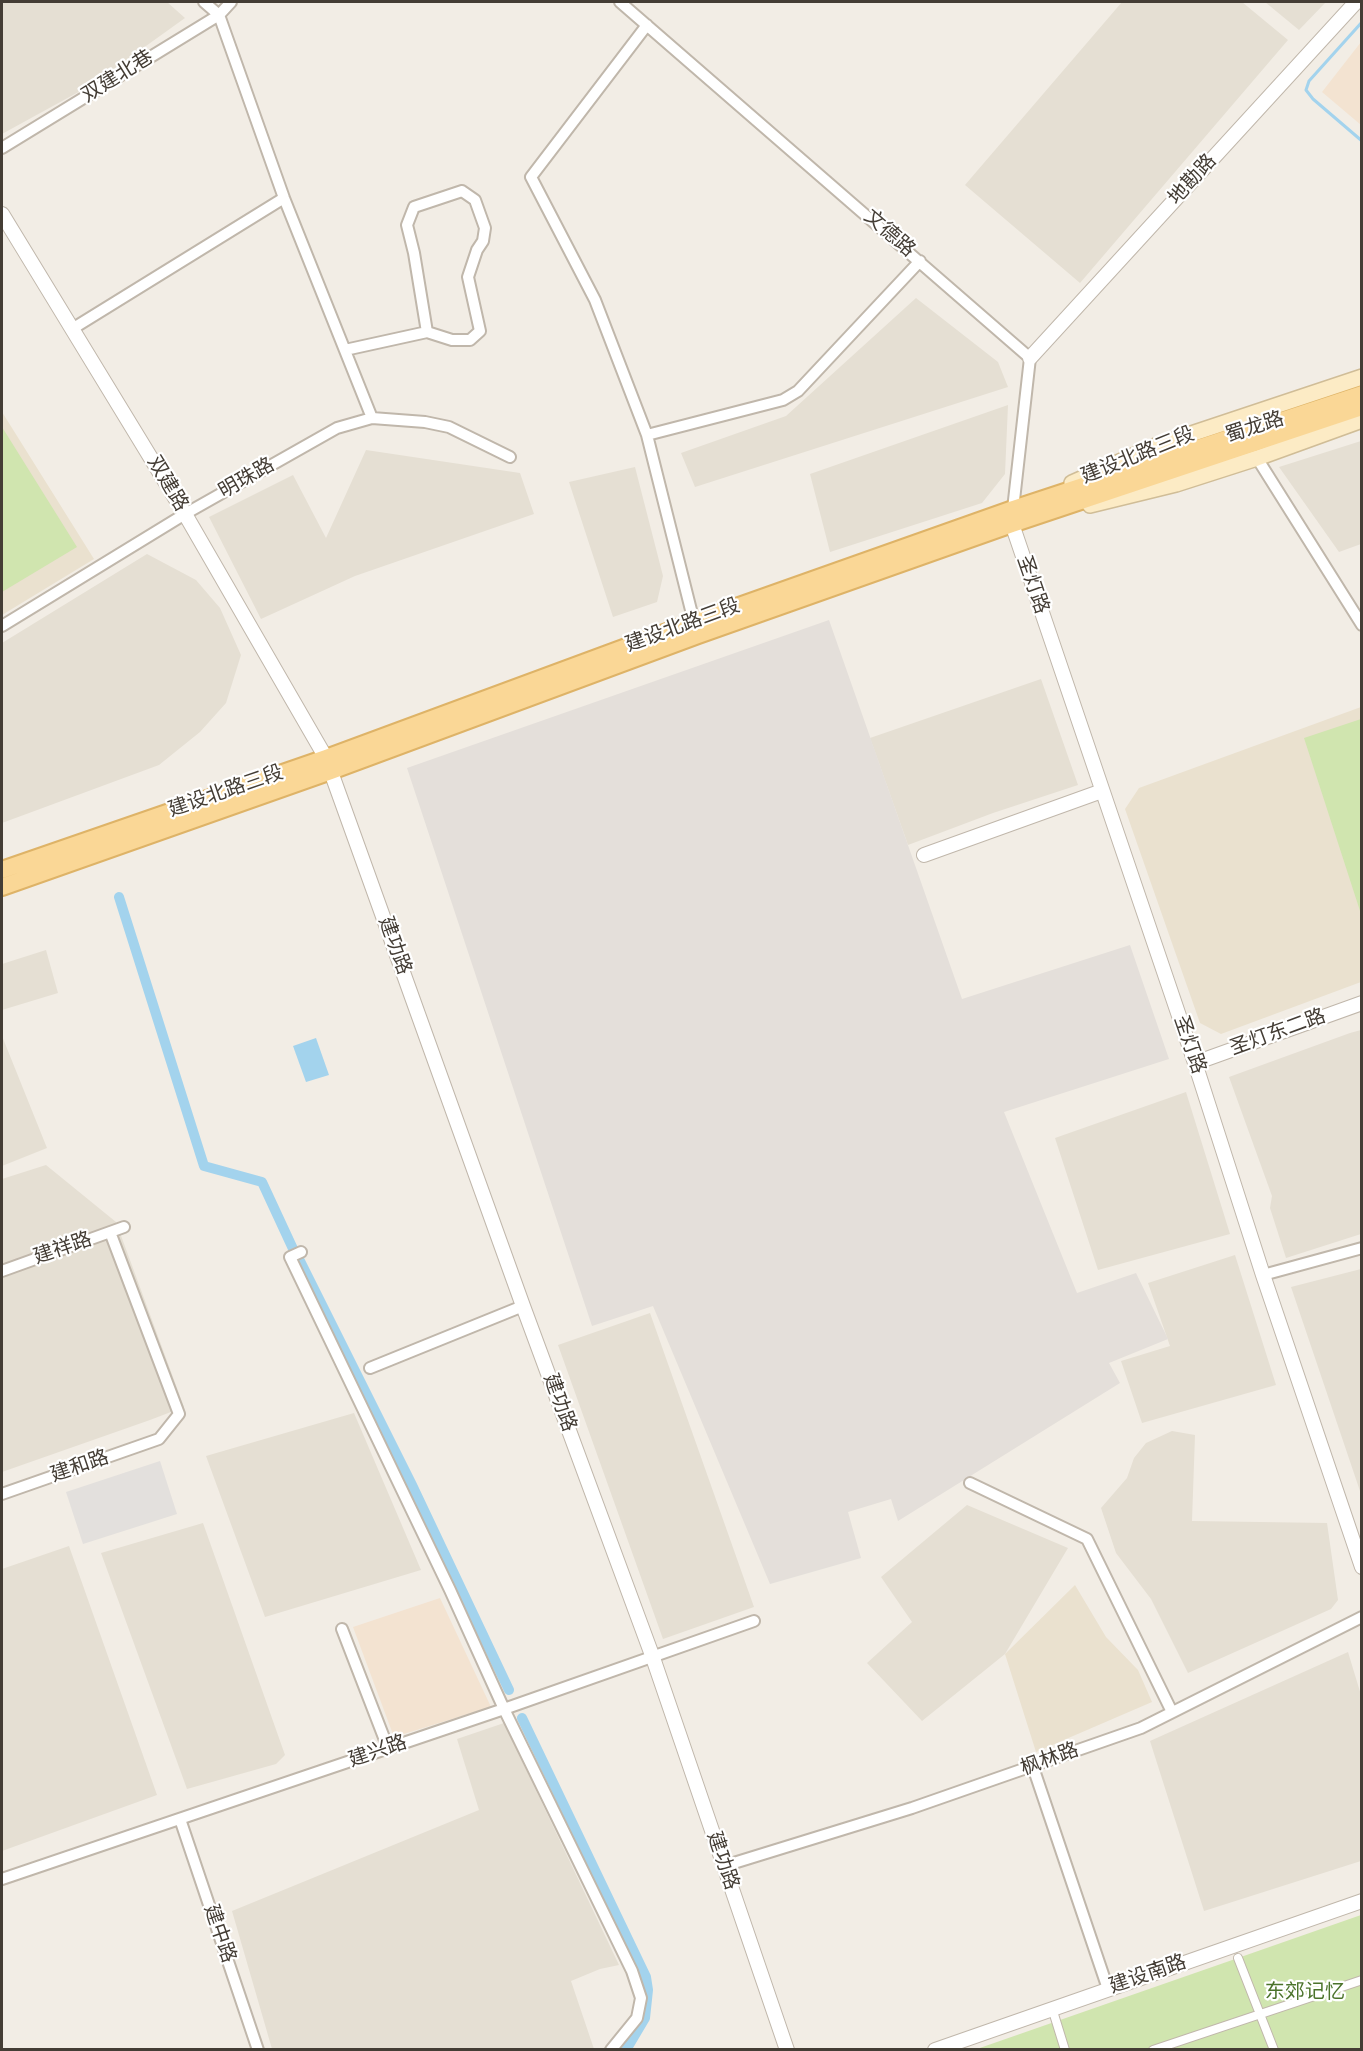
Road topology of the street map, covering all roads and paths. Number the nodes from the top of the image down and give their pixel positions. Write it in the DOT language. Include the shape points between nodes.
graph roads {
  1 [pos="204,2"];
  2 [pos="231,2"];
  3 [pos="620,2"];
  4 [pos="1356,2"];
  5 [pos="219,15"];
  6 [pos="647,25"];
  7 [pos="2,148"];
  8 [pos="284,198"];
  9 [pos="2,214"];
  10 [pos="920,261"];
  11 [pos="72,329"];
  12 [pos="427,332"];
  13 [pos="345,350"];
  14 [pos="1030,358"];
  15 [pos="1362,377"];
  16 [pos="1362,394"];
  17 [pos="1362,406"];
  18 [pos="372,417"];
  19 [pos="1362,420"];
  20 [pos="1267,431"];
  21 [pos="647,435"];
  22 [pos="510,457"];
  23 [pos="1257,458"];
  24 [pos="185,514"];
  25 [pos="1012,516"];
  26 [pos="1362,625"];
  27 [pos="2,626"];
  28 [pos="696,628"];
  29 [pos="329,764"];
  30 [pos="1102,792"];
  31 [pos="924,855"];
  32 [pos="2,870"];
  33 [pos="2,886"];
  34 [pos="1362,1004"];
  35 [pos="1195,1063"];
  36 [pos="124,1227"];
  37 [pos="110,1232"];
  38 [pos="1362,1248"];
  39 [pos="301,1252"];
  40 [pos="2,1270"];
  41 [pos="1263,1275"];
  42 [pos="523,1306"];
  43 [pos="370,1368"];
  44 [pos="970,1483"];
  45 [pos="2,1494"];
  46 [pos="1362,1567"];
  47 [pos="1362,1617"];
  48 [pos="753,1621"];
  49 [pos="342,1629"];
  50 [pos="652,1655"];
  51 [pos="504,1709"];
  52 [pos="1172,1712"];
  53 [pos="388,1748"];
  54 [pos="1033,1767"];
  55 [pos="180,1819"];
  56 [pos="724,1866"];
  57 [pos="2,1879"];
  58 [pos="1362,1901"];
  59 [pos="1238,1958"];
  60 [pos="1362,1980"];
  61 [pos="1108,1989"];
  62 [pos="1053,2008"];
  63 [pos="1260,2014"];
  64 [pos="258,2049"];
  65 [pos="611,2049"];
  66 [pos="787,2049"];
  67 [pos="935,2049"];
  68 [pos="1065,2049"];
  69 [pos="1153,2049"];
  70 [pos="1274,2049"];
  1 -- 5 [label="street"];
  2 -- 5 [label="street, 双建北巷"];
  3 -- 6 [label="street, 文德路"];
  4 -- 14 [label="street, 地勘路"];
  5 -- 7 [label="street, 双建北巷"];
  5 -- 8 [label="street"];
  6 -- 10 [label="street, 文德路"];
  6 -- 21 [label="street" via="531,177 595,300"];
  8 -- 11 [label="street"];
  8 -- 13 [label="street"];
  9 -- 11 [label="street, 双建路"];
  10 -- 14 [label="street, 文德路"];
  10 -- 21 [label="street" via="798,391 783,400"];
  11 -- 24 [label="street, 双建路"];
  12 -- 12 [label="street" via="452,340 470,340 480,331 468,277 485,228 475,200 462,191 414,207 407,225"];
  12 -- 13 [label="street"];
  13 -- 18 [label="street"];
  14 -- 25 [label="street"];
  15 -- 25 [label="main road, 建设北路三段" via="1158,445"];
  16 -- 20 [label="main road, 蜀龙路"];
  17 -- 20 [label="main road, 蜀龙路"];
  18 -- 22 [label="street, 明珠路" via="449,427"];
  18 -- 24 [label="street, 明珠路" via="337,428"];
  19 -- 23 [label="main road, 建设北路三段"];
  20 -- 25 [label="main road, 蜀龙路"];
  21 -- 28 [label="street"];
  23 -- 25 [label="main road, 建设北路三段" via="1176,484"];
  23 -- 26 [label="street"];
  24 -- 27 [label="street, 明珠路"];
  24 -- 29 [label="street, 双建路"];
  25 -- 28 [label="main road, 建设北路三段"];
  25 -- 30 [label="street, 圣灯路"];
  28 -- 29 [label="main road, 建设北路三段"];
  29 -- 32 [label="main road, 建设北路三段"];
  29 -- 33 [label="main road, 建设北路三段"];
  29 -- 42 [label="street, 建功路"];
  30 -- 31 [label="street"];
  30 -- 35 [label="street, 圣灯路"];
  34 -- 35 [label="street, 圣灯东二路"];
  35 -- 41 [label="street, 圣灯路"];
  36 -- 37 [label="street, 建祥路"];
  37 -- 40 [label="street, 建祥路"];
  37 -- 45 [label="street, 建和路" via="179,1414 159,1439"];
  38 -- 41 [label="street"];
  39 -- 51 [label="street" via="290,1257"];
  41 -- 46 [label="street, 圣灯路"];
  42 -- 43 [label="street"];
  42 -- 50 [label="street, 建功路"];
  44 -- 52 [label="street" via="1087,1539"];
  47 -- 52 [label="street, 枫林路"];
  48 -- 50 [label="street, 建兴路"];
  49 -- 53 [label="street"];
  50 -- 51 [label="street, 建兴路"];
  50 -- 56 [label="street, 建功路"];
  51 -- 53 [label="street, 建兴路"];
  51 -- 65 [label="street" via="632,1971 641,1998 638,2018"];
  52 -- 54 [label="street, 枫林路" via="1141,1728"];
  53 -- 55 [label="street, 建兴路"];
  54 -- 56 [label="street, 枫林路"];
  54 -- 61 [label="street"];
  55 -- 57 [label="street, 建兴路"];
  55 -- 64 [label="street, 建中路"];
  56 -- 66 [label="street, 建功路"];
  58 -- 61 [label="street, 建设南路"];
  59 -- 63 [label="street"];
  60 -- 63 [label="street"];
  61 -- 62 [label="street, 建设南路"];
  62 -- 67 [label="street, 建设南路"];
  62 -- 68 [label="street"];
  63 -- 69 [label="street"];
  63 -- 70 [label="street"];
}
